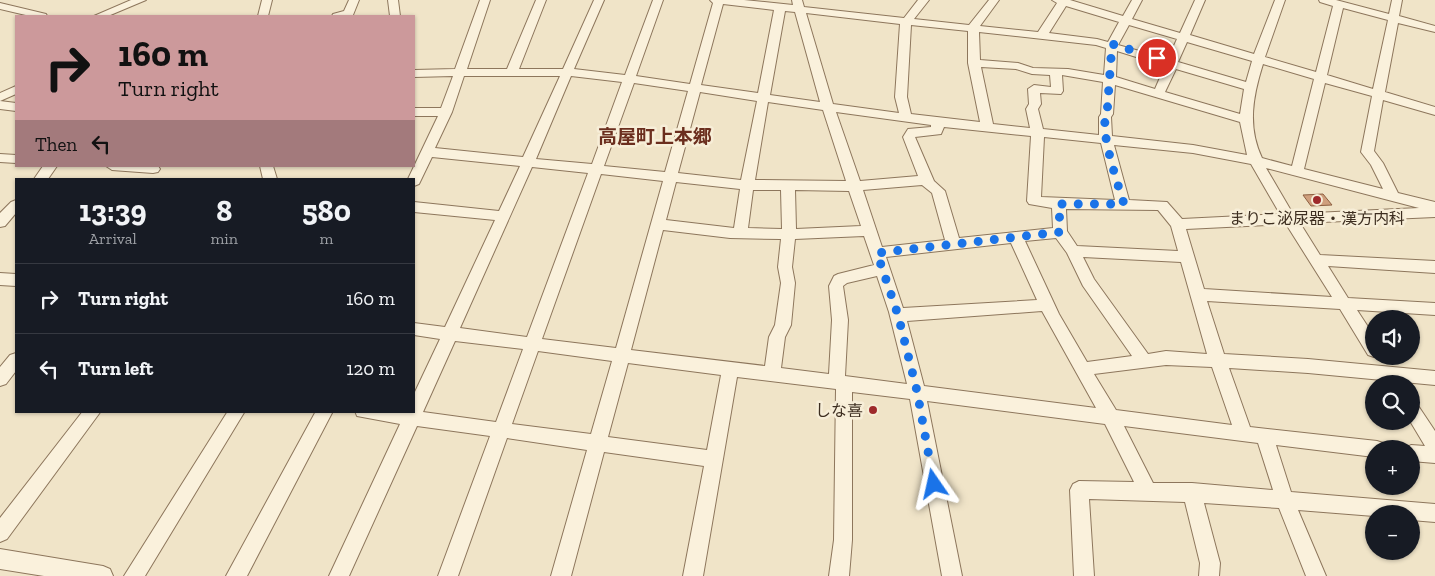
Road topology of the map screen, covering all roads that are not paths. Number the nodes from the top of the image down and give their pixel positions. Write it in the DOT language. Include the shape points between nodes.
graph roads {
  1 [pos="36,0"];
  2 [pos="141,0"];
  3 [pos="267,0"];
  4 [pos="354,0"];
  5 [pos="393,0"];
  6 [pos="485,0"];
  7 [pos="541,0"];
  8 [pos="599,0"];
  9 [pos="658,0"];
  10 [pos="715,0"];
  11 [pos="719,0"];
  12 [pos="924,0"];
  13 [pos="994,0"];
  14 [pos="1137,0"];
  15 [pos="1200,0"];
  16 [pos="1280,0"];
  17 [pos="1324,0"];
  18 [pos="1397,0"];
  19 [pos="1062,1"];
  20 [pos="119,4"];
  21 [pos="1339,4"];
  22 [pos="799,5"];
  23 [pos="1,6"];
  24 [pos="780,8"];
  25 [pos="26,11"];
  26 [pos="39,15"];
  27 [pos="101,15"];
  28 [pos="263,15"];
  29 [pos="341,15"];
  30 [pos="395,15"];
  31 [pos="1394,18"];
  32 [pos="907,20"];
  33 [pos="1126,20"];
  34 [pos="973,27"];
  35 [pos="1435,29"];
  36 [pos="1042,35"];
  37 [pos="1184,38"];
  38 [pos="1112,44"];
  39 [pos="1260,60"];
  40 [pos="974,63"];
  41 [pos="1172,64"];
  42 [pos="512,72"];
  43 [pos="567,72"];
  44 [pos="415,73"];
  45 [pos="458,73"];
  46 [pos="1056,73"];
  47 [pos="1321,77"];
  48 [pos="629,79"];
  49 [pos="1108,79"];
  50 [pos="1251,87"];
  51 [pos="694,89"];
  52 [pos="15,90"];
  53 [pos="1159,93"];
  54 [pos="1378,95"];
  55 [pos="0,97"];
  56 [pos="764,97"];
  57 [pos="0,105"];
  58 [pos="15,106"];
  59 [pos="828,107"];
  60 [pos="1435,111"];
  61 [pos="415,112"];
  62 [pos="446,112"];
  63 [pos="906,117"];
  64 [pos="1246,120"];
  65 [pos="938,122"];
  66 [pos="987,127"];
  67 [pos="1037,132"];
  68 [pos="1106,140"];
  69 [pos="428,152"];
  70 [pos="0,158"];
  71 [pos="15,159"];
  72 [pos="1257,161"];
  73 [pos="528,162"];
  74 [pos="51,167"];
  75 [pos="120,167"];
  76 [pos="596,169"];
  77 [pos="152,171"];
  78 [pos="1297,171"];
  79 [pos="41,178"];
  80 [pos="669,178"];
  81 [pos="415,179"];
  82 [pos="927,180"];
  83 [pos="747,185"];
  84 [pos="788,186"];
  85 [pos="854,186"];
  86 [pos="1393,196"];
  87 [pos="1059,204"];
  88 [pos="1124,204"];
  89 [pos="415,207"];
  90 [pos="1435,207"];
  91 [pos="1435,212"];
  92 [pos="504,216"];
  93 [pos="1291,220"];
  94 [pos="656,224"];
  95 [pos="1178,224"];
  96 [pos="869,231"];
  97 [pos="1060,232"];
  98 [pos="740,233"];
  99 [pos="788,234"];
  100 [pos="1016,237"];
  101 [pos="954,244"];
  102 [pos="1073,251"];
  103 [pos="877,253"];
  104 [pos="1187,257"];
  105 [pos="1316,260"];
  106 [pos="1435,268"];
  107 [pos="883,270"];
  108 [pos="0,279"];
  109 [pos="15,280"];
  110 [pos="1199,295"];
  111 [pos="1343,303"];
  112 [pos="1045,305"];
  113 [pos="1435,309"];
  114 [pos="898,315"];
  115 [pos="415,329"];
  116 [pos="449,333"];
  117 [pos="1365,336"];
  118 [pos="534,344"];
  119 [pos="621,355"];
  120 [pos="1143,359"];
  121 [pos="1217,359"];
  122 [pos="12,363"];
  123 [pos="730,369"];
  124 [pos="1083,369"];
  125 [pos="772,374"];
  126 [pos="1365,375"];
  127 [pos="1420,378"];
  128 [pos="1435,378"];
  129 [pos="0,379"];
  130 [pos="840,383"];
  131 [pos="917,391"];
  132 [pos="415,411"];
  133 [pos="91,413"];
  134 [pos="236,413"];
  135 [pos="324,413"];
  136 [pos="377,413"];
  137 [pos="414,413"];
  138 [pos="1110,416"];
  139 [pos="412,418"];
  140 [pos="1420,422"];
  141 [pos="502,430"];
  142 [pos="1244,434"];
  143 [pos="1264,436"];
  144 [pos="597,443"];
  145 [pos="1435,446"];
  146 [pos="1365,448"];
  147 [pos="1420,454"];
  148 [pos="1435,455"];
  149 [pos="713,459"];
  150 [pos="1148,490"];
  151 [pos="1192,492"];
  152 [pos="1285,500"];
  153 [pos="1435,513"];
  154 [pos="0,533"];
  155 [pos="0,560"];
  156 [pos="103,576"];
  157 [pos="134,576"];
  158 [pos="236,576"];
  159 [pos="339,576"];
  160 [pos="448,576"];
  161 [pos="561,576"];
  162 [pos="693,576"];
  163 [pos="839,576"];
  164 [pos="952,576"];
  165 [pos="1084,576"];
  166 [pos="1210,576"];
  167 [pos="1316,576"];
  1 -- 25 [label="street"];
  2 -- 20 [label="street"];
  3 -- 28 [label="street"];
  4 -- 29 [label="street" via="349,13"];
  5 -- 30 [label="street"];
  6 -- 45 [label="street"];
  7 -- 42 [label="street"];
  8 -- 43 [label="street"];
  9 -- 48 [label="street"];
  10 -- 11 [label="street"];
  11 -- 24 [label="street"];
  11 -- 51 [label="street"];
  12 -- 32 [label="street"];
  13 -- 34 [label="street"];
  14 -- 33 [label="street"];
  15 -- 37 [label="street"];
  16 -- 39 [label="street"];
  17 -- 21 [label="street"];
  18 -- 31 [label="street"];
  19 -- 33 [label="street"];
  19 -- 36 [label="street"];
  20 -- 27 [label="street"];
  21 -- 31 [label="street"];
  21 -- 47 [label="street"];
  22 -- 24 [label="street"];
  22 -- 32 [label="street"];
  22 -- 59 [label="street"];
  23 -- 25 [label="street"];
  24 -- 56 [label="street"];
  25 -- 26 [label="street"];
  31 -- 35 [label="street"];
  31 -- 54 [label="street"];
  32 -- 34 [label="street"];
  32 -- 63 [label="street" via="901,98"];
  33 -- 37 [label="street"];
  33 -- 38 [label="street"];
  34 -- 36 [label="street"];
  34 -- 40 [label="street"];
  36 -- 38 [label="street"];
  37 -- 39 [label="street"];
  37 -- 41 [label="street"];
  38 -- 41 [label="street"];
  38 -- 49 [label="street"];
  39 -- 47 [label="street"];
  39 -- 50 [label="street"];
  40 -- 46 [label="street"];
  40 -- 66 [label="street"];
  41 -- 50 [label="street"];
  41 -- 53 [label="street"];
  42 -- 43 [label="street"];
  42 -- 45 [label="street"];
  43 -- 48 [label="street"];
  43 -- 73 [label="street"];
  44 -- 45 [label="street"];
  45 -- 62 [label="street"];
  46 -- 49 [label="street"];
  46 -- 67 [label="street" via="1057,91 1034,89 1032,109"];
  47 -- 54 [label="street"];
  47 -- 78 [label="street"];
  48 -- 51 [label="street"];
  48 -- 76 [label="street"];
  49 -- 53 [label="street"];
  49 -- 68 [label="street"];
  50 -- 64 [label="street"];
  51 -- 56 [label="street"];
  51 -- 80 [label="street"];
  52 -- 55 [label="street"];
  53 -- 64 [label="street"];
  54 -- 60 [label="street"];
  54 -- 86 [label="street" via="1367,152"];
  56 -- 59 [label="street"];
  56 -- 83 [label="street"];
  57 -- 58 [label="street"];
  59 -- 63 [label="street"];
  59 -- 85 [label="street"];
  61 -- 62 [label="street"];
  62 -- 69 [label="street"];
  63 -- 65 [label="street"];
  64 -- 72 [label="street" via="1249,142"];
  65 -- 66 [label="street"];
  65 -- 82 [label="street" via="937,131 912,132 909,137"];
  66 -- 67 [label="street"];
  67 -- 68 [label="street"];
  67 -- 87 [label="street" via="1034,201"];
  68 -- 72 [label="street" via="1193,149"];
  68 -- 88 [label="street"];
  69 -- 73 [label="street"];
  69 -- 81 [label="street"];
  70 -- 71 [label="street"];
  72 -- 78 [label="street"];
  72 -- 93 [label="street"];
  73 -- 76 [label="street"];
  73 -- 92 [label="street"];
  74 -- 79 [label="street"];
  75 -- 77 [label="street"];
  76 -- 80 [label="street"];
  76 -- 118 [label="street"];
  78 -- 86 [label="street"];
  80 -- 83 [label="street"];
  80 -- 94 [label="street"];
  82 -- 85 [label="street"];
  82 -- 101 [label="street" via="938,191"];
  83 -- 84 [label="street"];
  83 -- 98 [label="street"];
  84 -- 85 [label="street"];
  84 -- 99 [label="street"];
  85 -- 96 [label="street"];
  86 -- 90 [label="street"];
  87 -- 88 [label="street"];
  87 -- 97 [label="street"];
  88 -- 95 [label="street" via="1162,204"];
  89 -- 92 [label="street"];
  91 -- 93 [label="street"];
  92 -- 116 [label="street"];
  93 -- 95 [label="street"];
  93 -- 105 [label="street"];
  94 -- 98 [label="street"];
  94 -- 119 [label="street"];
  95 -- 104 [label="street"];
  96 -- 99 [label="street"];
  96 -- 103 [label="street"];
  97 -- 100 [label="street"];
  97 -- 102 [label="street"];
  98 -- 99 [label="street"];
  99 -- 125 [label="street" via="785,267 788,283"];
  100 -- 101 [label="street"];
  100 -- 112 [label="street"];
  101 -- 103 [label="street"];
  102 -- 104 [label="street"];
  102 -- 120 [label="street" via="1088,282"];
  103 -- 107 [label="street"];
  104 -- 110 [label="street"];
  105 -- 106 [label="street"];
  105 -- 111 [label="street"];
  107 -- 114 [label="street"];
  107 -- 130 [label="street" via="843,278 836,286 840,320"];
  108 -- 109 [label="street"];
  110 -- 111 [label="street"];
  110 -- 121 [label="street"];
  111 -- 113 [label="street"];
  111 -- 117 [label="street"];
  112 -- 114 [label="street"];
  112 -- 124 [label="street"];
  114 -- 131 [label="street"];
  115 -- 116 [label="street"];
  116 -- 118 [label="street"];
  116 -- 132 [label="street"];
  118 -- 119 [label="street"];
  118 -- 141 [label="street"];
  119 -- 123 [label="street"];
  119 -- 144 [label="street"];
  120 -- 121 [label="street"];
  120 -- 124 [label="street"];
  121 -- 126 [label="street"];
  121 -- 142 [label="street"];
  122 -- 129 [label="street"];
  123 -- 125 [label="street"];
  123 -- 149 [label="street"];
  124 -- 138 [label="street"];
  125 -- 130 [label="street"];
  127 -- 128 [label="street"];
  130 -- 131 [label="street"];
  130 -- 163 [label="street" via="843,540"];
  131 -- 138 [label="street"];
  131 -- 164 [label="street"];
  133 -- 154 [label="street"];
  134 -- 157 [label="street"];
  135 -- 158 [label="street"];
  136 -- 139 [label="street"];
  137 -- 139 [label="street"];
  138 -- 142 [label="street"];
  138 -- 150 [label="street"];
  139 -- 141 [label="street"];
  139 -- 159 [label="street"];
  140 -- 145 [label="street"];
  141 -- 144 [label="street"];
  141 -- 160 [label="street"];
  142 -- 143 [label="street"];
  143 -- 146 [label="street"];
  143 -- 152 [label="street"];
  144 -- 149 [label="street"];
  144 -- 161 [label="street"];
  147 -- 148 [label="street"];
  149 -- 162 [label="street"];
  150 -- 151 [label="street"];
  150 -- 165 [label="street" via="1079,490"];
  151 -- 152 [label="street"];
  151 -- 166 [label="street" via="1210,563"];
  152 -- 153 [label="street"];
  152 -- 167 [label="street"];
  155 -- 156 [label="street"];
}
